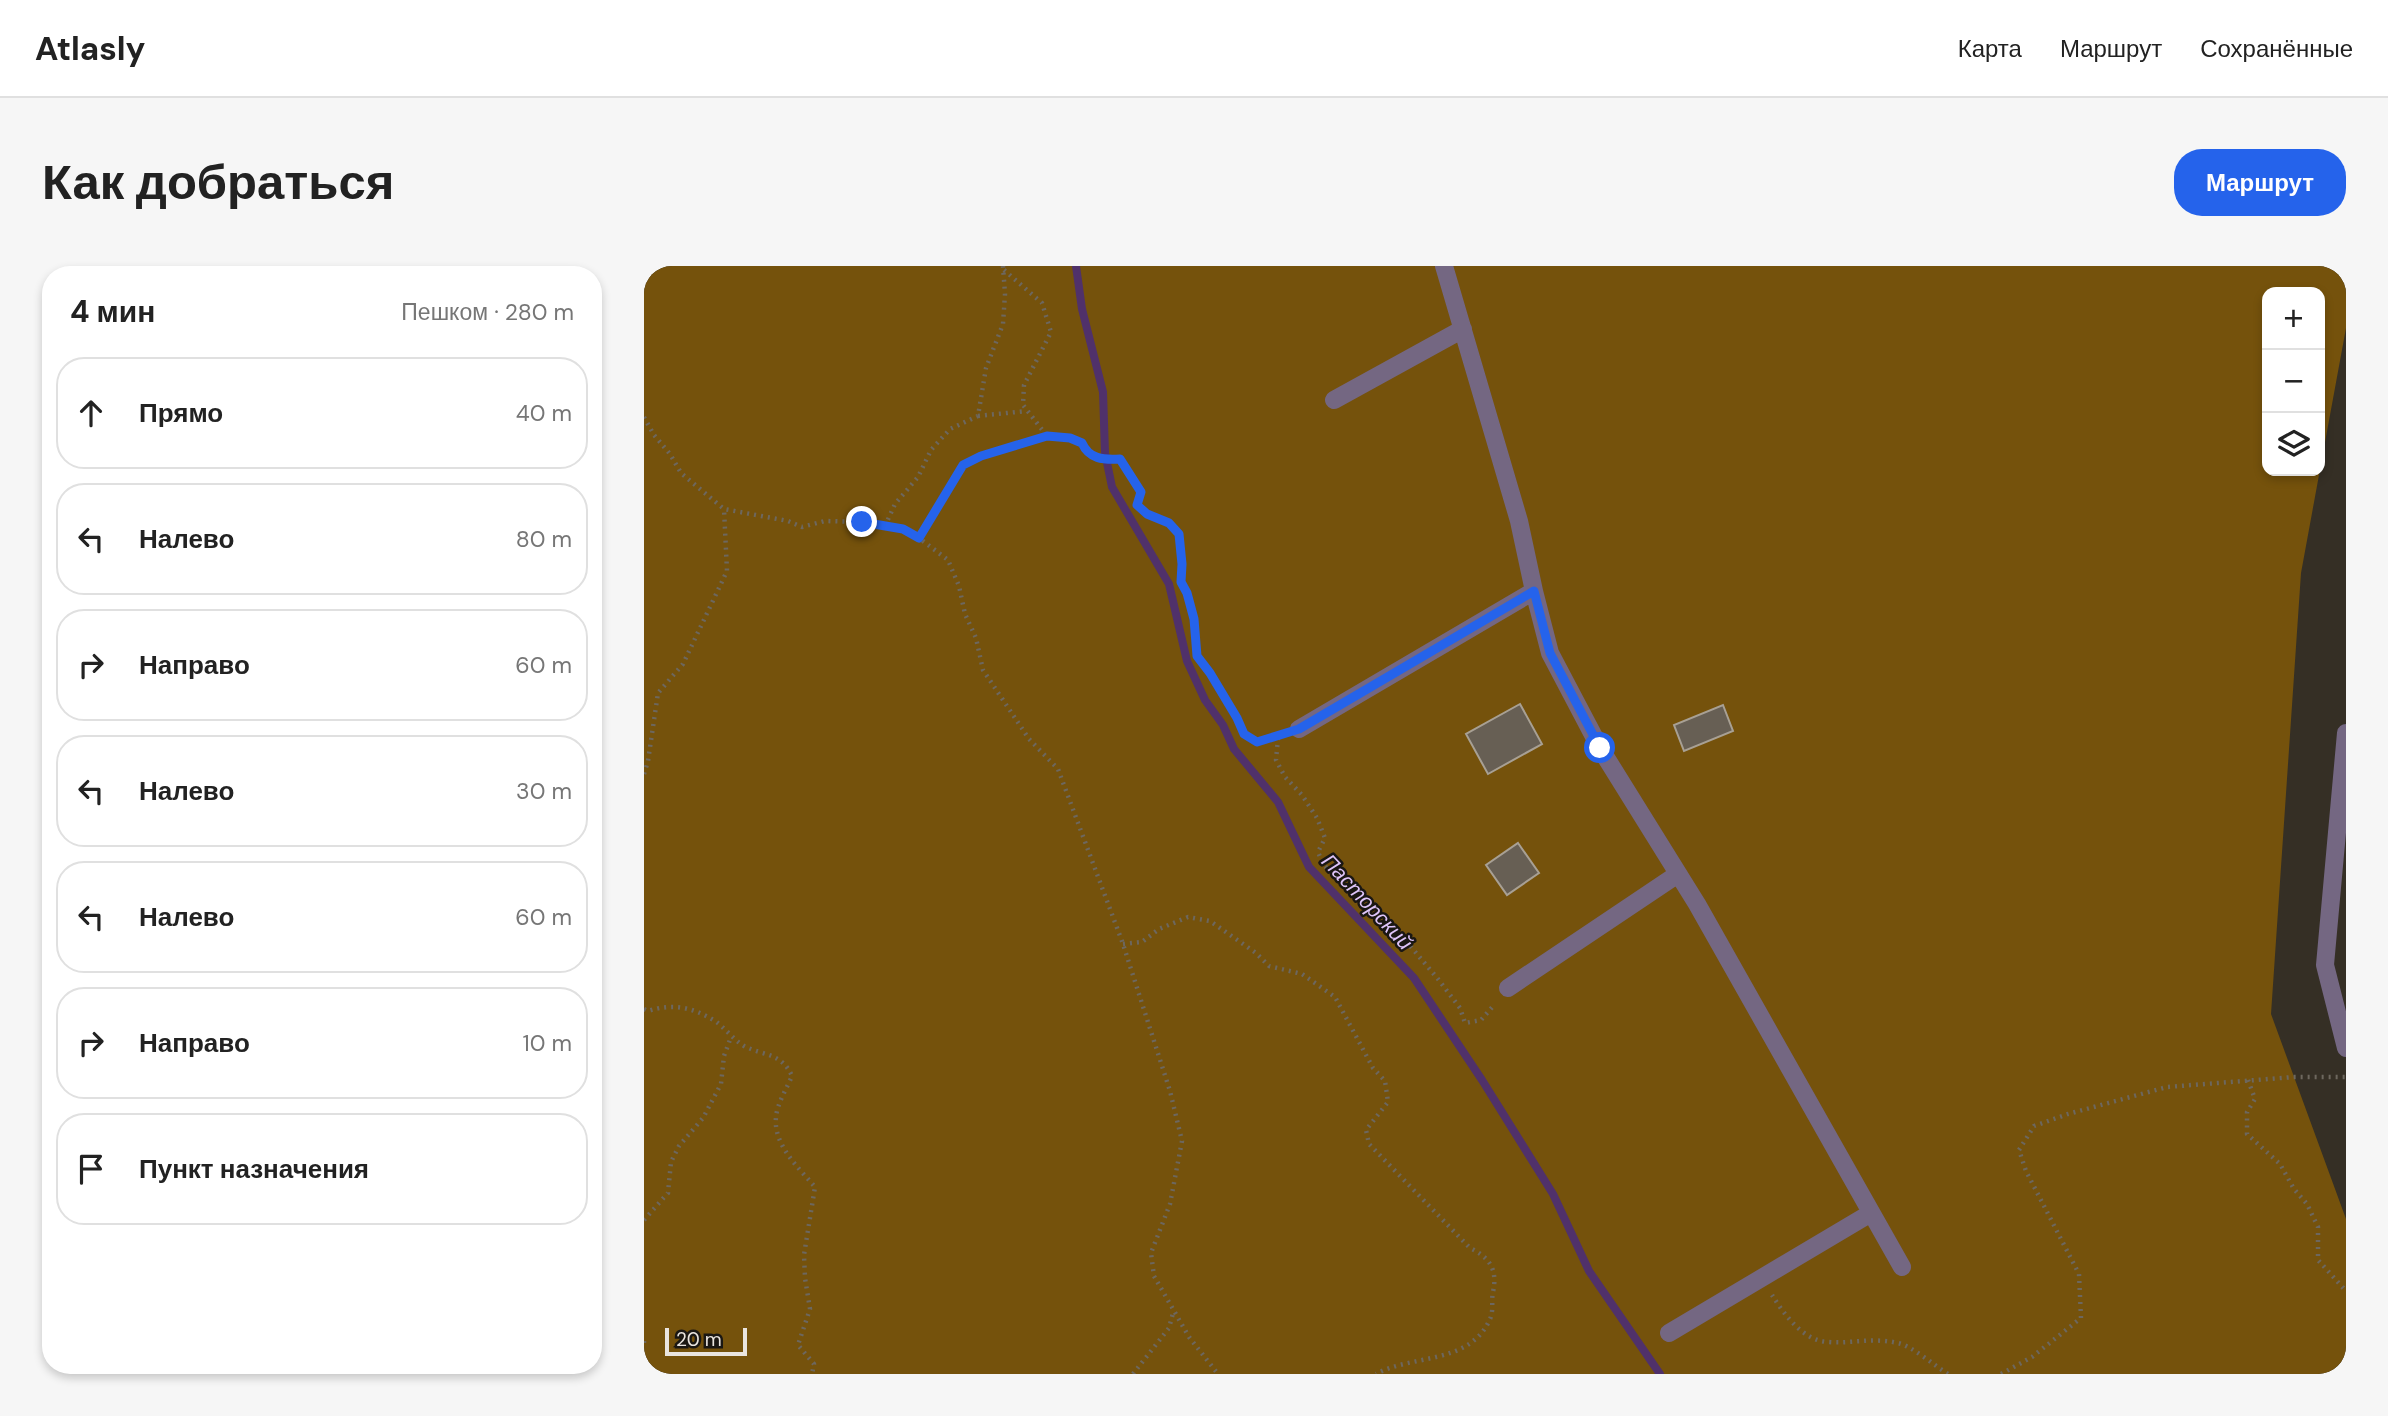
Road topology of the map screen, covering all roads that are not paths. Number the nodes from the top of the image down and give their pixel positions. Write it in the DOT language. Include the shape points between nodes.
graph roads {
  1 [pos="1444,266"];
  2 [pos="1463,329"];
  3 [pos="1334,400"];
  4 [pos="1534,591"];
  5 [pos="1299,729"];
  6 [pos="2346,733"];
  7 [pos="1678,874"];
  8 [pos="1508,988"];
  9 [pos="2346,1048"];
  10 [pos="1871,1213"];
  11 [pos="1902,1267"];
  12 [pos="1669,1333"];
  1 -- 2 [label="street"];
  2 -- 3 [label="street"];
  2 -- 4 [label="street" via="1519,521"];
  4 -- 5 [label="street"];
  4 -- 7 [label="street" via="1550,653 1600,748"];
  6 -- 9 [label="street" via="2325,965"];
  7 -- 8 [label="street"];
  7 -- 10 [label="street"];
  10 -- 11 [label="street"];
  10 -- 12 [label="street"];
}
